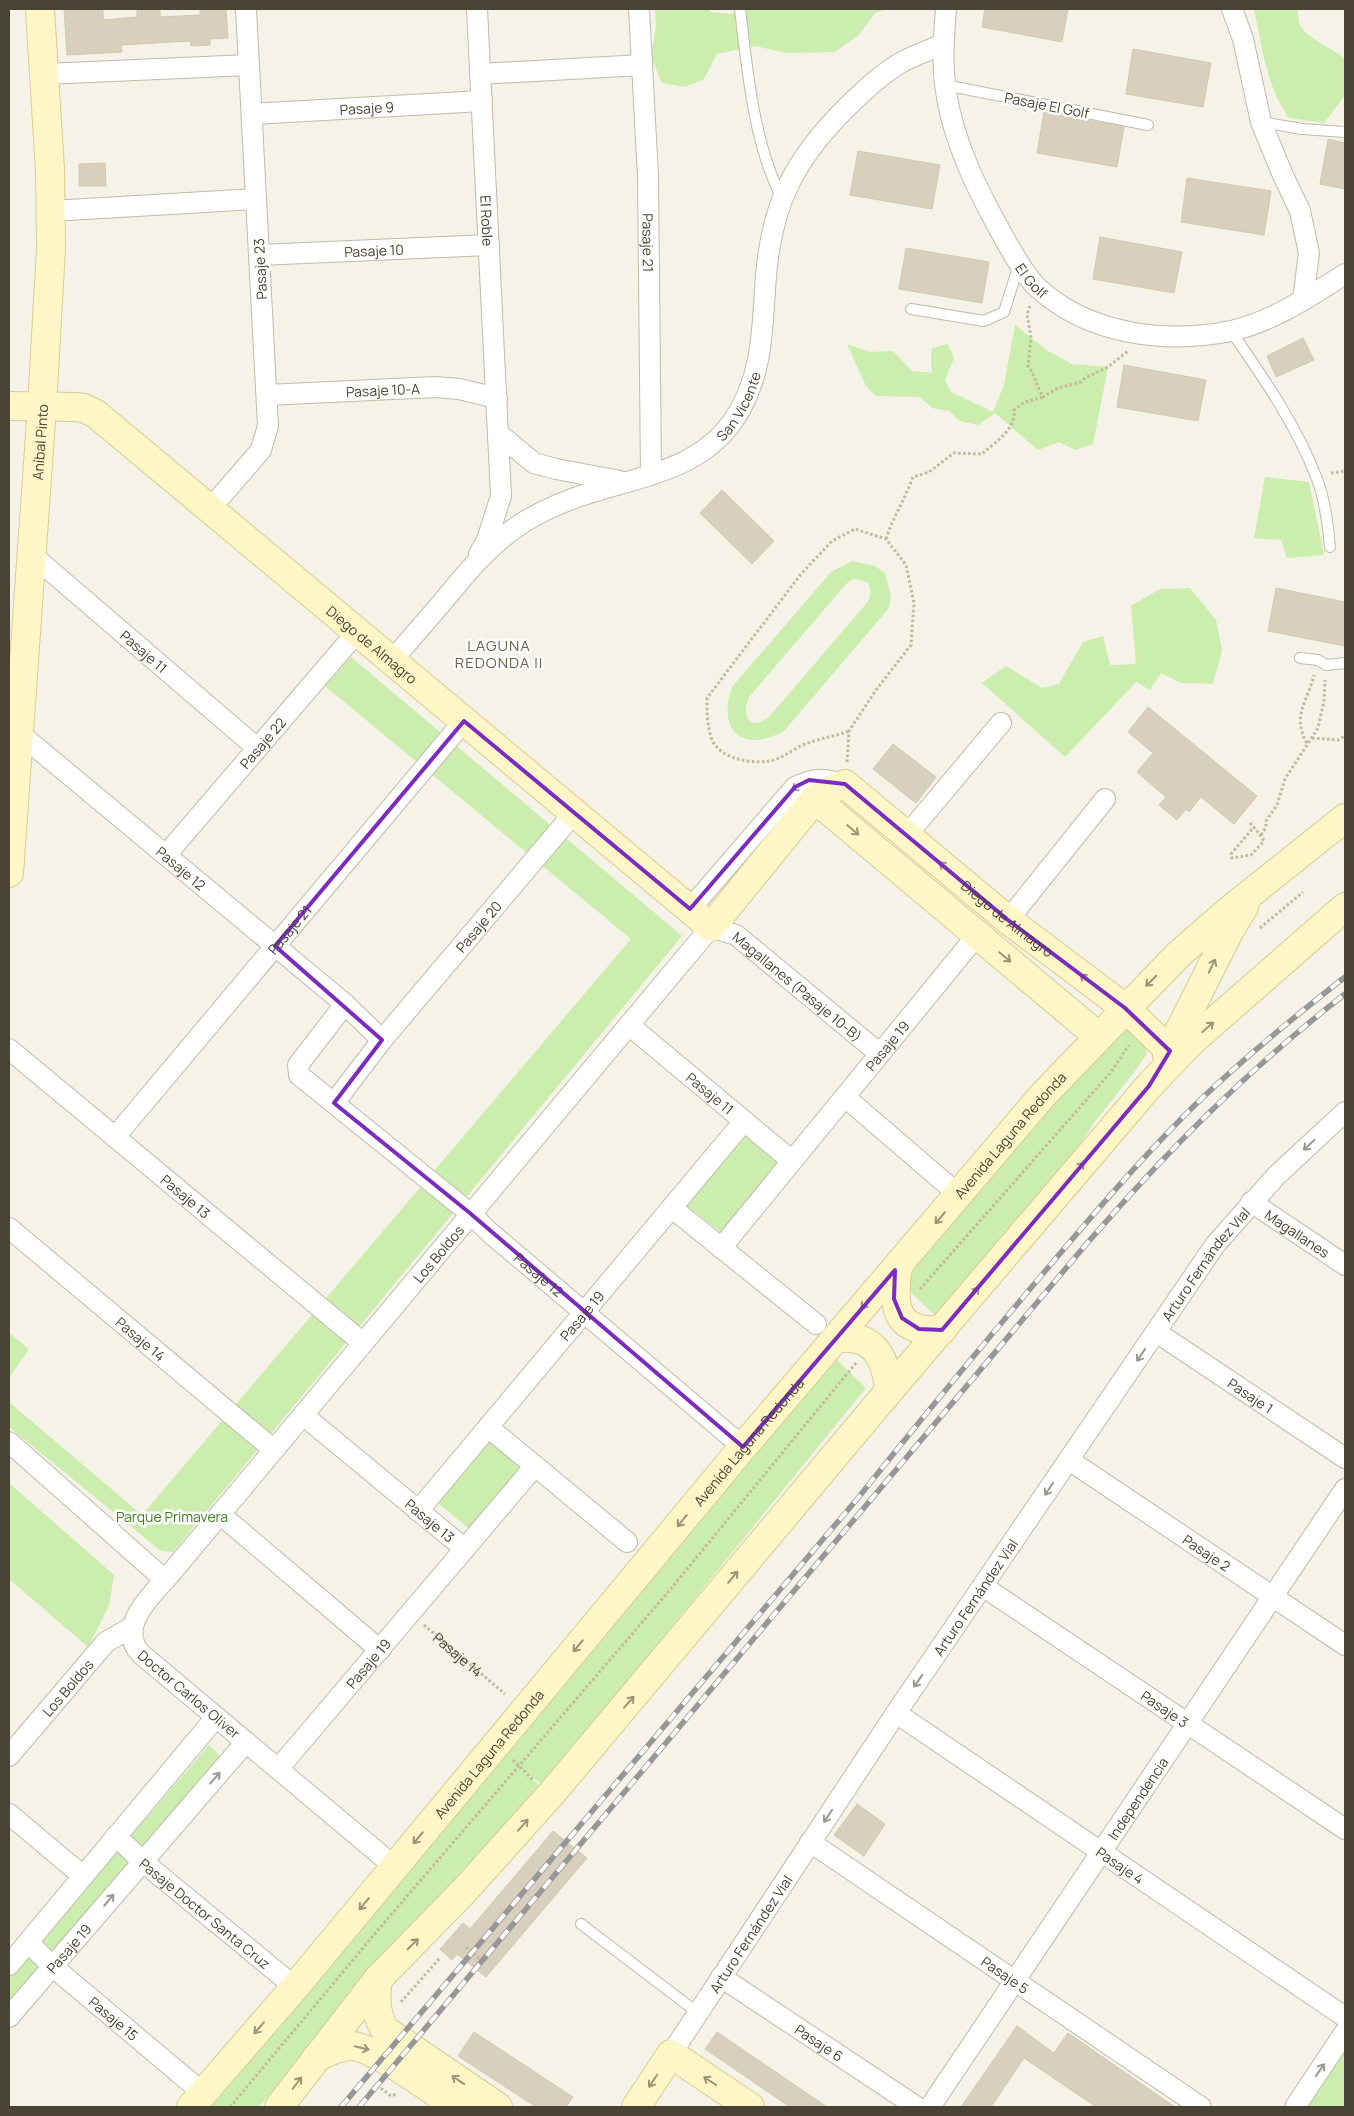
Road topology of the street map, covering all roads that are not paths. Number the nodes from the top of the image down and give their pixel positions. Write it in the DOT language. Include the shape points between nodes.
graph roads {
  1 [pos="40,9"];
  2 [pos="246,9"];
  3 [pos="477,9"];
  4 [pos="639,9"];
  5 [pos="740,9"];
  6 [pos="946,9"];
  7 [pos="1232,9"];
  8 [pos="943,44"];
  9 [pos="249,64"];
  10 [pos="642,65"];
  11 [pos="45,74"];
  12 [pos="480,74"];
  13 [pos="945,85"];
  14 [pos="482,101"];
  15 [pos="252,114"];
  16 [pos="1261,122"];
  17 [pos="1148,125"];
  18 [pos="1345,132"];
  19 [pos="782,198"];
  20 [pos="256,199"];
  21 [pos="51,211"];
  22 [pos="489,245"];
  23 [pos="259,255"];
  24 [pos="1019,262"];
  25 [pos="1345,274"];
  26 [pos="1304,300"];
  27 [pos="911,309"];
  28 [pos="1231,331"];
  29 [pos="267,395"];
  30 [pos="497,398"];
  31 [pos="9,406"];
  32 [pos="42,407"];
  33 [pos="499,434"];
  34 [pos="651,475"];
  35 [pos="627,482"];
  36 [pos="210,509"];
  37 [pos="1330,547"];
  38 [pos="32,554"];
  39 [pos="475,564"];
  40 [pos="357,632"];
  41 [pos="1300,658"];
  42 [pos="392,661"];
  43 [pos="1345,663"];
  44 [pos="464,721"];
  45 [pos="1001,723"];
  46 [pos="19,733"];
  47 [pos="257,748"];
  48 [pos="845,784"];
  49 [pos="815,799"];
  50 [pos="1105,799"];
  51 [pos="574,812"];
  52 [pos="1345,818"];
  53 [pos="906,835"];
  54 [pos="1345,838"];
  55 [pos="166,855"];
  56 [pos="1292,862"];
  57 [pos="9,873"];
  58 [pos="1254,892"];
  59 [pos="1345,907"];
  60 [pos="690,909"];
  61 [pos="1008,920"];
  62 [pos="711,927"];
  63 [pos="978,934"];
  64 [pos="275,946"];
  65 [pos="345,1004"];
  66 [pos="1134,1016"];
  67 [pos="629,1025"];
  68 [pos="1098,1036"];
  69 [pos="382,1040"];
  70 [pos="9,1050"];
  71 [pos="1170,1050"];
  72 [pos="880,1054"];
  73 [pos="1149,1086"];
  74 [pos="845,1098"];
  75 [pos="334,1103"];
  76 [pos="1345,1112"];
  77 [pos="744,1121"];
  78 [pos="115,1137"];
  79 [pos="792,1161"];
  80 [pos="959,1194"];
  81 [pos="1251,1202"];
  82 [pos="672,1208"];
  83 [pos="471,1214"];
  84 [pos="9,1228"];
  85 [pos="721,1248"];
  86 [pos="1345,1265"];
  87 [pos="898,1267"];
  88 [pos="584,1313"];
  89 [pos="942,1330"];
  90 [pos="825,1331"];
  91 [pos="1156,1332"];
  92 [pos="363,1343"];
  93 [pos="889,1390"];
  94 [pos="303,1415"];
  95 [pos="488,1427"];
  96 [pos="9,1442"];
  97 [pos="744,1447"];
  98 [pos="274,1450"];
  99 [pos="1345,1458"];
  100 [pos="1069,1460"];
  101 [pos="535,1466"];
  102 [pos="1345,1489"];
  103 [pos="418,1511"];
  104 [pos="220,1514"];
  105 [pos="627,1542"];
  106 [pos="465,1549"];
  107 [pos="165,1580"];
  108 [pos="984,1587"];
  109 [pos="1273,1597"];
  110 [pos="132,1627"];
  111 [pos="1345,1645"];
  112 [pos="380,1650"];
  113 [pos="896,1713"];
  114 [pos="216,1717"];
  115 [pos="1188,1724"];
  116 [pos="246,1742"];
  117 [pos="9,1756"];
  118 [pos="278,1769"];
  119 [pos="9,1814"];
  120 [pos="1345,1829"];
  121 [pos="116,1836"];
  122 [pos="810,1842"];
  123 [pos="1101,1852"];
  124 [pos="142,1861"];
  125 [pos="395,1866"];
  126 [pos="83,1876"];
  127 [pos="581,1924"];
  128 [pos="28,1942"];
  129 [pos="9,1965"];
  130 [pos="52,1966"];
  131 [pos="721,1977"];
  132 [pos="378,1978"];
  133 [pos="1015,1980"];
  134 [pos="295,1987"];
  135 [pos="698,2013"];
  136 [pos="9,2017"];
  137 [pos="1345,2017"];
  138 [pos="1345,2032"];
  139 [pos="671,2054"];
  140 [pos="316,2058"];
  141 [pos="197,2100"];
  142 [pos="279,2107"];
  143 [pos="457,2107"];
  144 [pos="498,2107"];
  145 [pos="636,2107"];
  146 [pos="750,2107"];
  147 [pos="917,2107"];
  148 [pos="930,2107"];
  149 [pos="1201,2107"];
  150 [pos="1295,2107"];
  1 -- 11 [label="main road, Aníbal Pinto"];
  2 -- 9 [label="street, Pasaje 23"];
  3 -- 12 [label="street, El Roble"];
  4 -- 10 [label="street, Pasaje 21"];
  5 -- 19 [label="lane" via="746,66 765,158 771,179"];
  6 -- 8 [label="street, El Golf"];
  7 -- 16 [label="street" via="1244,39"];
  8 -- 13 [label="street, El Golf"];
  8 -- 19 [label="street, San Vicente" via="903,62 863,92 801,160"];
  9 -- 11 [label="street"];
  9 -- 15 [label="street, Pasaje 23"];
  10 -- 12 [label="street"];
  10 -- 34 [label="street, Pasaje 21" via="648,176"];
  11 -- 21 [label="main road, Aníbal Pinto"];
  12 -- 14 [label="street, El Roble"];
  13 -- 17 [label="lane, Pasaje El Golf"];
  13 -- 24 [label="street, El Golf" via="968,165 987,207"];
  14 -- 15 [label="street, Pasaje 9"];
  14 -- 22 [label="street, El Roble"];
  15 -- 20 [label="street, Pasaje 23"];
  16 -- 18 [label="lane"];
  16 -- 26 [label="street" via="1300,211 1309,253"];
  19 -- 34 [label="street, San Vicente" via="769,246 764,327 756,374 745,399 720,438 702,453"];
  20 -- 21 [label="street"];
  20 -- 23 [label="street, Pasaje 23"];
  21 -- 32 [label="main road, Aníbal Pinto"];
  22 -- 23 [label="street, Pasaje 10"];
  22 -- 30 [label="street, El Roble"];
  23 -- 29 [label="street, Pasaje 23"];
  24 -- 27 [label="lane" via="1004,312 984,322"];
  24 -- 28 [label="street, El Golf" via="1037,287 1069,310 1115,329 1148,336"];
  25 -- 26 [label="street, El Golf"];
  26 -- 28 [label="street, El Golf" via="1266,319"];
  28 -- 37 [label="lane" via="1295,432 1314,473 1328,523"];
  29 -- 30 [label="street, Pasaje 10-A" via="435,387"];
  29 -- 36 [label="street, Pasaje 23" via="268,426 261,450"];
  30 -- 33 [label="street, El Roble"];
  31 -- 32 [label="main road, Diego de Almagro"];
  32 -- 36 [label="main road, Diego de Almagro" via="90,410"];
  32 -- 38 [label="main road, Aníbal Pinto"];
  33 -- 35 [label="street" via="534,463"];
  33 -- 39 [label="street, El Roble" via="502,496"];
  34 -- 35 [label="street, San Vicente"];
  35 -- 39 [label="street, San Vicente" via="578,496 540,513 490,547"];
  36 -- 40 [label="main road, Diego de Almagro"];
  38 -- 46 [label="main road, Aníbal Pinto"];
  38 -- 47 [label="street, Pasaje 11"];
  39 -- 42 [label="street, San Vicente"];
  40 -- 42 [label="main road, Diego de Almagro"];
  40 -- 47 [label="street, Pasaje 22"];
  41 -- 43 [label="lane" via="1322,663"];
  42 -- 44 [label="main road, Diego de Almagro"];
  44 -- 51 [label="main road, Diego de Almagro"];
  44 -- 64 [label="street, Pasaje 21"];
  45 -- 53 [label="street"];
  46 -- 55 [label="street, Pasaje 12"];
  46 -- 57 [label="main road, Aníbal Pinto"];
  47 -- 55 [label="street, Pasaje 22"];
  48 -- 49 [label="main road"];
  48 -- 53 [label="main road, Diego de Almagro"];
  48 -- 60 [label="street, Diego de Almagro, one-way" via="825,779 809,780 794,788"];
  49 -- 62 [label="main road"];
  49 -- 63 [label="main road, one-way"];
  50 -- 61 [label="street"];
  51 -- 60 [label="main road, Diego de Almagro"];
  51 -- 69 [label="street, Pasaje 20"];
  52 -- 56 [label="main road, Avenida Laguna Redonda"];
  61 -- 53 [label="main road, Diego de Almagro, one-way"];
  54 -- 56 [label="main road"];
  55 -- 64 [label="street, Pasaje 12"];
  56 -- 58 [label="main road, Avenida Laguna Redonda"];
  58 -- 66 [label="main road, Avenida Laguna Redonda, one-way" via="1192,942"];
  71 -- 58 [label="main road, one-way" via="1230,930"];
  73 -- 59 [label="main road, one-way" via="1200,1034"];
  60 -- 62 [label="main road, Diego de Almagro"];
  66 -- 61 [label="main road, Diego de Almagro, one-way"];
  62 -- 67 [label="street, Los Boldos"];
  62 -- 72 [label="street, Magallanes (Pasaje 10-B)" via="736,935"];
  63 -- 68 [label="main road, one-way"];
  63 -- 72 [label="street, Pasaje 19"];
  64 -- 65 [label="street, Pasaje 12"];
  64 -- 78 [label="street, Pasaje 21"];
  65 -- 69 [label="street, Pasaje 12"];
  65 -- 75 [label="street, Pasaje 12" via="298,1066 299,1075"];
  66 -- 68 [label="main road, Avenida Laguna Redonda"];
  66 -- 71 [label="main road, Diego de Almagro"];
  67 -- 77 [label="street, Pasaje 11"];
  67 -- 83 [label="street, Los Boldos"];
  68 -- 80 [label="main road, Avenida Laguna Redonda"];
  69 -- 75 [label="street"];
  70 -- 78 [label="street, Pasaje 13"];
  71 -- 73 [label="main road"];
  72 -- 74 [label="street, Pasaje 19"];
  89 -- 73 [label="main road, one-way"];
  74 -- 79 [label="street, Pasaje 19"];
  74 -- 80 [label="street"];
  75 -- 83 [label="street, Pasaje 12"];
  76 -- 81 [label="street, Arturo Fernández Vial, one-way"];
  77 -- 79 [label="street, Pasaje 11"];
  77 -- 82 [label="street, Pasaje 19"];
  78 -- 92 [label="street, Pasaje 13"];
  79 -- 85 [label="street, Pasaje 19"];
  80 -- 87 [label="main road, Avenida Laguna Redonda, one-way"];
  81 -- 86 [label="street, Magallanes"];
  81 -- 91 [label="street, Arturo Fernández Vial" via="1215,1245"];
  82 -- 85 [label="street"];
  82 -- 88 [label="street, Pasaje 19"];
  83 -- 88 [label="street, Pasaje 12"];
  83 -- 92 [label="street, Los Boldos"];
  84 -- 98 [label="street, Pasaje 14"];
  85 -- 90 [label="street"];
  87 -- 89 [label="main road" via="894,1299 899,1313 912,1326"];
  87 -- 90 [label="main road, Avenida Laguna Redonda, one-way"];
  88 -- 95 [label="street, Pasaje 19"];
  88 -- 97 [label="street, Pasaje 12"];
  89 -- 93 [label="main road"];
  90 -- 93 [label="main road" via="871,1345 888,1372"];
  90 -- 97 [label="main road, Avenida Laguna Redonda"];
  91 -- 99 [label="street, Pasaje 1"];
  91 -- 100 [label="street, Arturo Fernández Vial, one-way"];
  92 -- 94 [label="street, Los Boldos"];
  132 -- 93 [label="main road, one-way" via="465,1890 552,1793"];
  94 -- 98 [label="street, Los Boldos"];
  94 -- 103 [label="street, Pasaje 13"];
  95 -- 101 [label="street"];
  95 -- 103 [label="street, Pasaje 19"];
  96 -- 107 [label="street"];
  97 -- 125 [label="main road, Avenida Laguna Redonda, one-way"];
  98 -- 104 [label="street, Los Boldos"];
  100 -- 108 [label="street, Arturo Fernández Vial, one-way"];
  100 -- 109 [label="street, Pasaje 2"];
  101 -- 105 [label="street"];
  101 -- 106 [label="street, Pasaje 19"];
  102 -- 109 [label="street, Independencia"];
  103 -- 106 [label="street, Pasaje 13"];
  104 -- 107 [label="street, Los Boldos"];
  104 -- 112 [label="street"];
  106 -- 112 [label="street, Pasaje 19"];
  107 -- 110 [label="street" via="137,1615"];
  108 -- 113 [label="street, Arturo Fernández Vial, one-way"];
  108 -- 115 [label="street, Pasaje 3"];
  109 -- 111 [label="street, Pasaje 2"];
  109 -- 115 [label="street, Independencia"];
  110 -- 114 [label="street, Doctor Carlos Oliver" via="136,1649"];
  110 -- 117 [label="street, Los Boldos" via="106,1642"];
  112 -- 118 [label="street, Pasaje 19"];
  113 -- 122 [label="street, Arturo Fernández Vial, one-way"];
  113 -- 123 [label="street, Pasaje 4"];
  114 -- 116 [label="street, Doctor Carlos Oliver"];
  114 -- 121 [label="street"];
  115 -- 120 [label="street, Pasaje 3"];
  115 -- 123 [label="street, Independencia"];
  116 -- 118 [label="street, Doctor Carlos Oliver"];
  124 -- 116 [label="street, Pasaje 19, one-way"];
  118 -- 125 [label="street, Doctor Carlos Oliver"];
  119 -- 126 [label="street"];
  121 -- 124 [label="street, Pasaje Doctor Santa Cruz"];
  121 -- 126 [label="street"];
  122 -- 131 [label="street, Arturo Fernández Vial"];
  122 -- 133 [label="street, Pasaje 5"];
  123 -- 133 [label="street, Independencia"];
  123 -- 137 [label="street, Pasaje 4"];
  130 -- 124 [label="street, Pasaje 19, one-way"];
  124 -- 134 [label="street, Pasaje Doctor Santa Cruz"];
  125 -- 134 [label="main road, Avenida Laguna Redonda, one-way"];
  126 -- 128 [label="street"];
  127 -- 135 [label="lane"];
  128 -- 129 [label="street"];
  128 -- 130 [label="street, Pasaje 15"];
  130 -- 136 [label="street, Pasaje 19"];
  130 -- 141 [label="street, Pasaje 15"];
  131 -- 135 [label="street, Arturo Fernández Vial"];
  131 -- 147 [label="street, Pasaje 6"];
  132 -- 140 [label="main road"];
  144 -- 132 [label="main road, one-way" via="384,2030 376,2002"];
  133 -- 148 [label="street, Independencia"];
  133 -- 149 [label="street, Pasaje 5"];
  134 -- 141 [label="main road, Avenida Laguna Redonda, one-way"];
  135 -- 139 [label="street, Arturo Fernández Vial"];
  150 -- 138 [label="street, one-way"];
  139 -- 145 [label="main road, Arturo Fernández Vial, one-way"];
  146 -- 139 [label="main road, one-way"];
  142 -- 140 [label="main road, one-way"];
  140 -- 143 [label="main road, one-way" via="342,2047 362,2047"];
}
